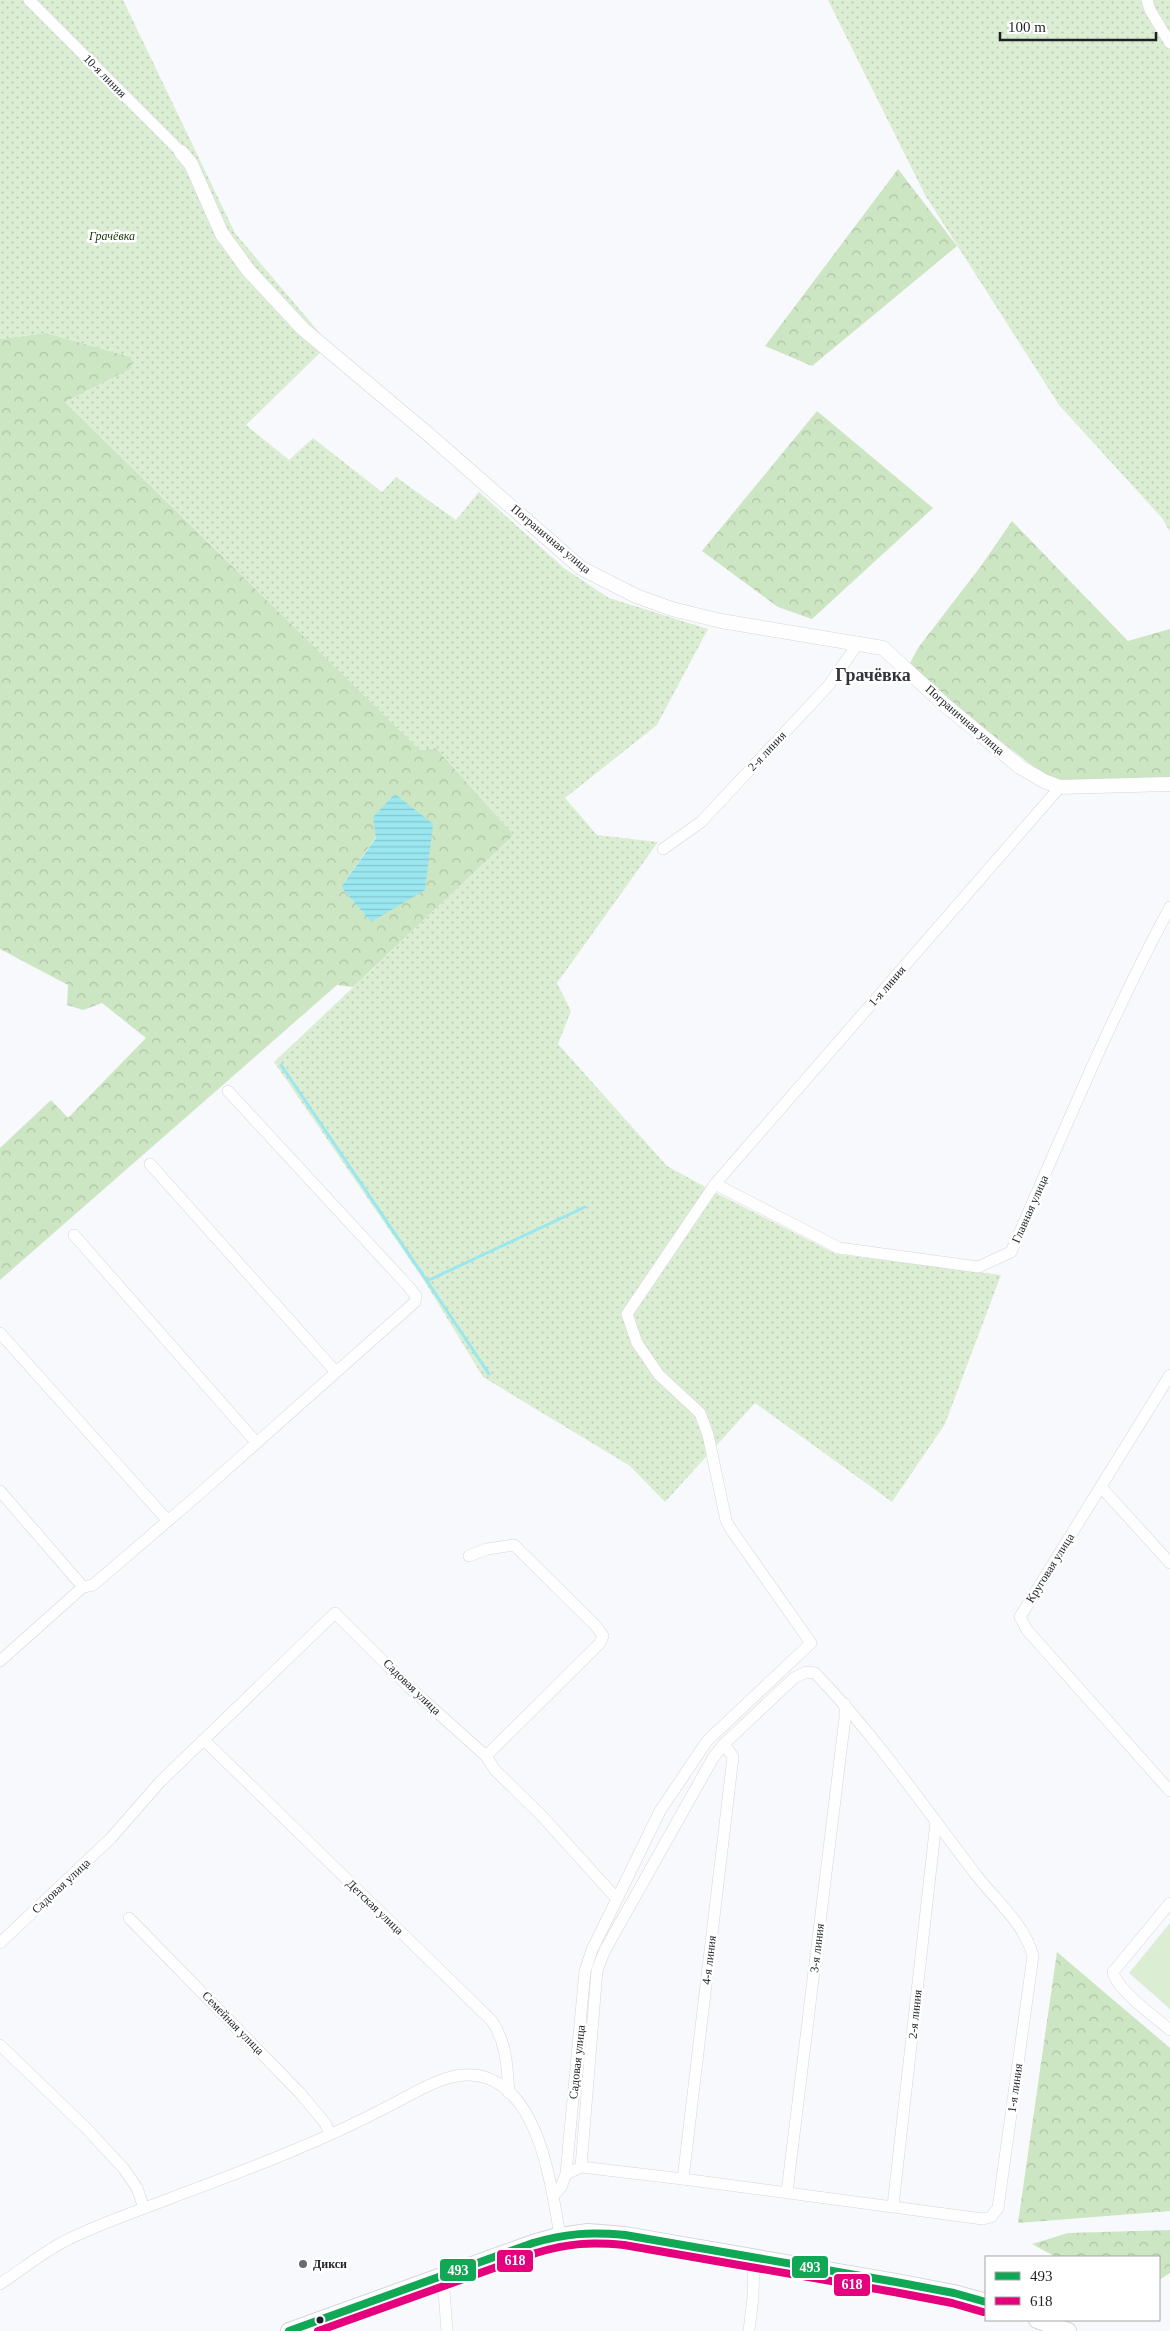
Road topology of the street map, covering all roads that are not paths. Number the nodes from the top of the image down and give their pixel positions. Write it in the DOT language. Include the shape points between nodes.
graph roads {
  1 [pos="29,0"];
  2 [pos="1147,0"];
  3 [pos="1170,43"];
  4 [pos="180,152"];
  5 [pos="859,642"];
  6 [pos="1170,784"];
  7 [pos="1060,787"];
  8 [pos="663,849"];
  9 [pos="1170,907"];
  10 [pos="228,1091"];
  11 [pos="150,1164"];
  12 [pos="715,1184"];
  13 [pos="74,1235"];
  14 [pos="0,1333"];
  15 [pos="336,1371"];
  16 [pos="1170,1375"];
  17 [pos="256,1442"];
  18 [pos="1101,1486"];
  19 [pos="0,1491"];
  20 [pos="168,1522"];
  21 [pos="470,1556"];
  22 [pos="1170,1563"];
  23 [pos="83,1587"];
  24 [pos="0,1660"];
  25 [pos="844,1704"];
  26 [pos="204,1740"];
  27 [pos="724,1744"];
  28 [pos="486,1756"];
  29 [pos="1170,1791"];
  30 [pos="936,1822"];
  31 [pos="617,1899"];
  32 [pos="1170,1902"];
  33 [pos="129,1918"];
  34 [pos="0,1943"];
  35 [pos="1170,2030"];
  36 [pos="0,2045"];
  37 [pos="509,2093"];
  38 [pos="330,2134"];
  39 [pos="581,2168"];
  40 [pos="566,2174"];
  41 [pos="683,2179"];
  42 [pos="788,2192"];
  43 [pos="553,2196"];
  44 [pos="893,2206"];
  45 [pos="144,2208"];
  46 [pos="560,2236"];
  47 [pos="754,2257"];
  48 [pos="443,2277"];
  49 [pos="0,2284"];
  50 [pos="985,2302"];
  51 [pos="1040,2321"];
  52 [pos="289,2331"];
  53 [pos="447,2331"];
  54 [pos="749,2331"];
  55 [pos="1068,2331"];
  1 -- 4 [label="street, 10-я линия"];
  2 -- 3 [label="street"];
  4 -- 5 [label="street, Пограничная улица" via="191,164 222,234 249,271 303,329 581,568 636,596 672,609 721,621"];
  5 -- 7 [label="street, Пограничная улица" via="883,648 1020,767"];
  5 -- 8 [label="street, 2-я линия" via="829,684 701,822"];
  6 -- 7 [label="street, Пограничная улица"];
  7 -- 12 [label="street, 1-я линия"];
  9 -- 12 [label="street, Главная улица" via="1109,1032 1011,1252 978,1267 839,1248"];
  10 -- 15 [label="street" via="416,1296 412,1306"];
  11 -- 15 [label="street"];
  12 -- 31 [label="street, 1-я линия" via="627,1314 637,1342 660,1375 700,1413 708,1435 726,1520 811,1642 707,1741 660,1811"];
  13 -- 17 [label="street"];
  14 -- 20 [label="street"];
  15 -- 17 [label="street"];
  16 -- 18 [label="street, Круговая улица"];
  17 -- 20 [label="street"];
  18 -- 22 [label="street"];
  18 -- 29 [label="street, Круговая улица" via="1020,1617"];
  19 -- 23 [label="street"];
  20 -- 23 [label="street" via="93,1585"];
  21 -- 28 [label="street" via="487,1549 514,1545 596,1626 602,1636 600,1643"];
  23 -- 24 [label="street"];
  25 -- 27 [label="street" via="815,1673 806,1672 794,1678"];
  25 -- 30 [label="street"];
  25 -- 42 [label="street, 3-я линия" via="844,1727"];
  26 -- 28 [label="street, Садовая улица" via="335,1613 409,1687"];
  26 -- 34 [label="street, Садовая улица" via="160,1782 111,1838"];
  26 -- 37 [label="street, Детская улица" via="492,2021 506,2048"];
  27 -- 39 [label="street" via="623,1917 597,1970"];
  27 -- 41 [label="street, 4-я линия" via="733,1757"];
  28 -- 31 [label="street, Садовая улица" via="495,1770 541,1815"];
  30 -- 44 [label="street, 2-я линия"];
  30 -- 44 [label="street, 1-я линия" via="1021,1928 1033,1956 998,2208 991,2217 983,2219"];
  31 -- 40 [label="street, Садовая улица" via="585,1971"];
  32 -- 35 [label="street" via="1113,1972 1122,1988"];
  33 -- 38 [label="street, Семейная улица" via="300,2093"];
  36 -- 45 [label="street" via="124,2169 137,2188"];
  37 -- 38 [label="street" via="487,2078 457,2076 430,2085"];
  37 -- 43 [label="street" via="532,2122 542,2146"];
  38 -- 45 [label="street"];
  39 -- 40 [label="street"];
  39 -- 41 [label="street"];
  40 -- 43 [label="street"];
  41 -- 42 [label="street"];
  42 -- 44 [label="street"];
  43 -- 46 [label="street"];
  45 -- 49 [label="street" via="64,2242"];
  46 -- 47 [label="main road" via="605,2232"];
  46 -- 48 [label="main road" via="517,2248"];
  47 -- 50 [label="main road" via="934,2289"];
  47 -- 54 [label="street"];
  48 -- 52 [label="main road"];
  48 -- 53 [label="street"];
  51 -- 55 [label="main road"];
}
